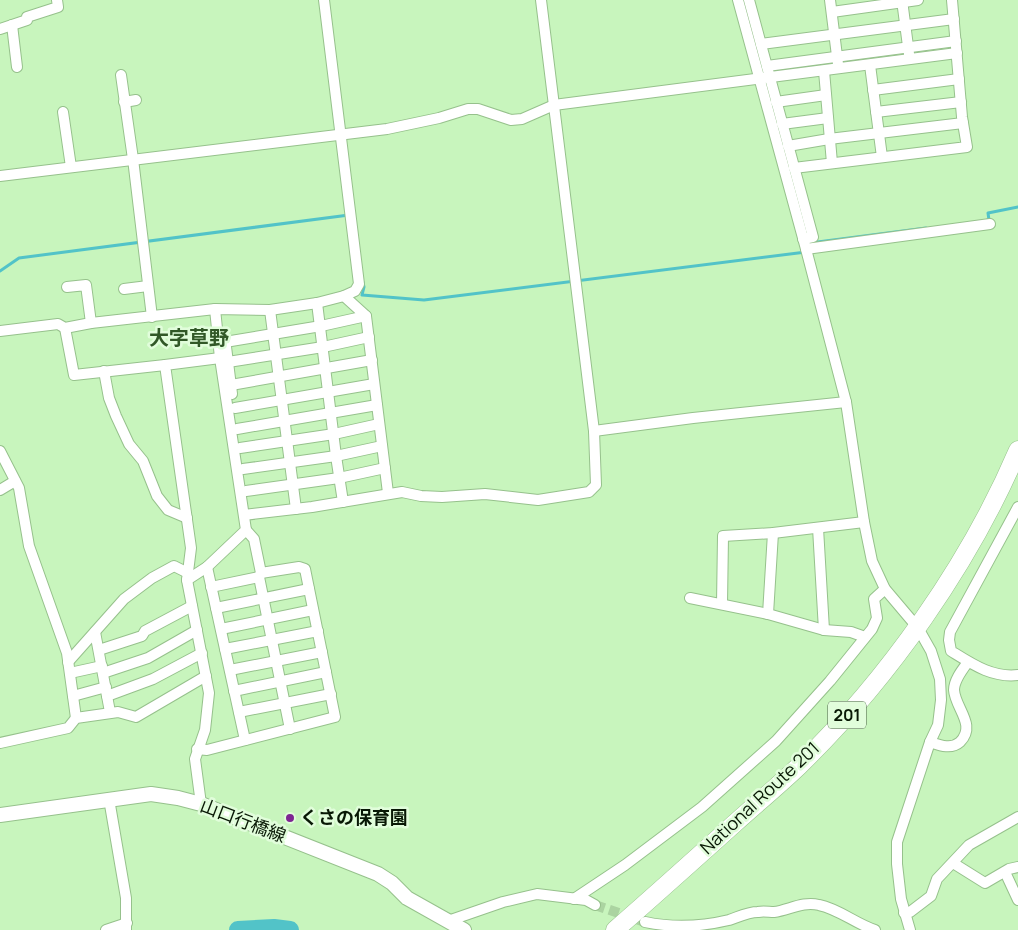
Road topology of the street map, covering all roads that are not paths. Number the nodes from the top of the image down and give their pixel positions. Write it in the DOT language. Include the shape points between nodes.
graph roads {
  1 [pos="56,0"];
  2 [pos="324,0"];
  3 [pos="541,0"];
  4 [pos="738,0"];
  5 [pos="749,0"];
  6 [pos="830,0"];
  7 [pos="918,0"];
  8 [pos="952,0"];
  9 [pos="902,1"];
  10 [pos="832,12"];
  11 [pos="954,19"];
  12 [pos="12,25"];
  13 [pos="905,25"];
  14 [pos="0,29"];
  15 [pos="834,34"];
  16 [pos="956,41"];
  17 [pos="761,44"];
  18 [pos="908,47"];
  19 [pos="957,53"];
  20 [pos="837,57"];
  21 [pos="910,60"];
  22 [pos="870,65"];
  23 [pos="767,66"];
  24 [pos="17,67"];
  25 [pos="839,69"];
  26 [pos="824,71"];
  27 [pos="121,75"];
  28 [pos="765,79"];
  29 [pos="959,79"];
  30 [pos="873,90"];
  31 [pos="826,95"];
  32 [pos="136,100"];
  33 [pos="124,102"];
  34 [pos="776,102"];
  35 [pos="961,102"];
  36 [pos="554,105"];
  37 [pos="63,112"];
  38 [pos="876,112"];
  39 [pos="828,118"];
  40 [pos="963,123"];
  41 [pos="782,124"];
  42 [pos="341,133"];
  43 [pos="878,133"];
  44 [pos="829,139"];
  45 [pos="788,146"];
  46 [pos="882,157"];
  47 [pos="133,159"];
  48 [pos="832,163"];
  49 [pos="71,167"];
  50 [pos="794,168"];
  51 [pos="0,176"];
  52 [pos="990,224"];
  53 [pos="805,244"];
  54 [pos="148,286"];
  55 [pos="67,287"];
  56 [pos="124,289"];
  57 [pos="344,296"];
  58 [pos="317,303"];
  59 [pos="215,309"];
  60 [pos="270,310"];
  61 [pos="366,316"];
  62 [pos="152,317"];
  63 [pos="92,323"];
  64 [pos="223,324"];
  65 [pos="321,326"];
  66 [pos="65,328"];
  67 [pos="0,331"];
  68 [pos="273,335"];
  69 [pos="369,337"];
  70 [pos="225,342"];
  71 [pos="323,347"];
  72 [pos="276,355"];
  73 [pos="224,360"];
  74 [pos="372,360"];
  75 [pos="165,365"];
  76 [pos="326,370"];
  77 [pos="104,371"];
  78 [pos="279,378"];
  79 [pos="374,384"];
  80 [pos="231,385"];
  81 [pos="329,392"];
  82 [pos="282,400"];
  83 [pos="846,402"];
  84 [pos="377,405"];
  85 [pos="234,408"];
  86 [pos="331,413"];
  87 [pos="285,422"];
  88 [pos="379,424"];
  89 [pos="238,429"];
  90 [pos="594,432"];
  91 [pos="334,434"];
  92 [pos="288,442"];
  93 [pos="382,446"];
  94 [pos="240,448"];
  95 [pos="1018,450"];
  96 [pos="0,451"];
  97 [pos="336,456"];
  98 [pos="290,462"];
  99 [pos="385,468"];
  100 [pos="243,469"];
  101 [pos="340,478"];
  102 [pos="15,482"];
  103 [pos="293,485"];
  104 [pos="0,490"];
  105 [pos="246,491"];
  106 [pos="388,493"];
  107 [pos="343,502"];
  108 [pos="1018,508"];
  109 [pos="296,509"];
  110 [pos="246,512"];
  111 [pos="187,518"];
  112 [pos="864,522"];
  113 [pos="818,528"];
  114 [pos="246,530"];
  115 [pos="773,533"];
  116 [pos="207,567"];
  117 [pos="260,575"];
  118 [pos="188,577"];
  119 [pos="211,587"];
  120 [pos="885,589"];
  121 [pos="309,590"];
  122 [pos="263,598"];
  123 [pos="690,598"];
  124 [pos="722,604"];
  125 [pos="192,606"];
  126 [pos="216,608"];
  127 [pos="313,610"];
  128 [pos="768,614"];
  129 [pos="268,619"];
  130 [pos="918,628"];
  131 [pos="220,629"];
  132 [pos="197,630"];
  133 [pos="824,630"];
  134 [pos="318,631"];
  135 [pos="95,632"];
  136 [pos="865,637"];
  137 [pos="272,640"];
  138 [pos="99,650"];
  139 [pos="225,650"];
  140 [pos="322,652"];
  141 [pos="202,653"];
  142 [pos="276,661"];
  143 [pos="68,662"];
  144 [pos="968,662"];
  145 [pos="102,670"];
  146 [pos="230,670"];
  147 [pos="326,672"];
  148 [pos="70,674"];
  149 [pos="1018,674"];
  150 [pos="206,676"];
  151 [pos="280,682"];
  152 [pos="106,691"];
  153 [pos="234,691"];
  154 [pos="331,694"];
  155 [pos="73,696"];
  156 [pos="285,703"];
  157 [pos="110,712"];
  158 [pos="239,712"];
  159 [pos="76,718"];
  160 [pos="290,728"];
  161 [pos="245,740"];
  162 [pos="930,742"];
  163 [pos="0,743"];
  164 [pos="197,749"];
  165 [pos="109,799"];
  166 [pos="201,804"];
  167 [pos="0,815"];
  168 [pos="1018,817"];
  169 [pos="952,864"];
  170 [pos="1018,867"];
  171 [pos="1005,872"];
  172 [pos="574,899"];
  173 [pos="1018,900"];
  174 [pos="595,905"];
  175 [pos="904,913"];
  176 [pos="448,921"];
  177 [pos="645,922"];
  178 [pos="127,926"];
  179 [pos="106,930"];
  180 [pos="464,930"];
  181 [pos="615,930"];
  182 [pos="875,930"];
  183 [pos="909,930"];
  1 -- 12 [label="street" via="58,7"];
  2 -- 42 [label="street"];
  3 -- 36 [label="street"];
  4 -- 28 [label="street"];
  5 -- 17 [label="street"];
  6 -- 10 [label="street"];
  7 -- 9 [label="street"];
  8 -- 11 [label="street"];
  9 -- 10 [label="street"];
  9 -- 13 [label="street"];
  10 -- 15 [label="street"];
  11 -- 13 [label="street"];
  11 -- 16 [label="street"];
  12 -- 14 [label="street"];
  12 -- 24 [label="street"];
  13 -- 15 [label="street"];
  13 -- 18 [label="street"];
  15 -- 17 [label="street"];
  15 -- 20 [label="street"];
  16 -- 18 [label="street"];
  16 -- 19 [label="street"];
  17 -- 23 [label="street"];
  18 -- 20 [label="street"];
  18 -- 21 [label="street"];
  19 -- 21 [label="street"];
  19 -- 29 [label="street"];
  20 -- 23 [label="street"];
  20 -- 25 [label="street"];
  21 -- 22 [label="street"];
  22 -- 25 [label="street"];
  22 -- 30 [label="street"];
  23 -- 28 [label="street"];
  25 -- 26 [label="street"];
  26 -- 28 [label="street"];
  26 -- 31 [label="street"];
  27 -- 33 [label="street"];
  28 -- 34 [label="street"];
  28 -- 36 [label="street"];
  28 -- 53 [label="street"];
  29 -- 30 [label="street"];
  29 -- 35 [label="street"];
  30 -- 38 [label="street"];
  31 -- 34 [label="street"];
  31 -- 39 [label="street"];
  32 -- 33 [label="street"];
  33 -- 47 [label="street"];
  34 -- 41 [label="street"];
  35 -- 38 [label="street"];
  35 -- 40 [label="street"];
  36 -- 42 [label="street" via="522,120 468,108 418,123"];
  36 -- 90 [label="street"];
  37 -- 49 [label="street"];
  38 -- 43 [label="street"];
  39 -- 41 [label="street"];
  39 -- 44 [label="street"];
  40 -- 43 [label="street"];
  40 -- 46 [label="street" via="967,147"];
  41 -- 45 [label="street"];
  42 -- 47 [label="street"];
  42 -- 57 [label="street" via="358,284 354,291"];
  43 -- 44 [label="street"];
  43 -- 46 [label="street"];
  44 -- 45 [label="street"];
  44 -- 48 [label="street"];
  45 -- 50 [label="street"];
  46 -- 48 [label="street"];
  47 -- 49 [label="street"];
  47 -- 54 [label="street"];
  48 -- 50 [label="street"];
  49 -- 51 [label="street"];
  50 -- 53 [label="street" via="813,237"];
  52 -- 53 [label="street"];
  53 -- 83 [label="street"];
  54 -- 56 [label="street"];
  54 -- 62 [label="street"];
  55 -- 63 [label="street" via="86,285"];
  57 -- 58 [label="street"];
  57 -- 61 [label="street"];
  58 -- 60 [label="street"];
  58 -- 65 [label="street"];
  59 -- 60 [label="street"];
  59 -- 62 [label="street"];
  59 -- 73 [label="street"];
  60 -- 68 [label="street"];
  61 -- 65 [label="street"];
  61 -- 69 [label="street"];
  62 -- 63 [label="street"];
  63 -- 66 [label="street"];
  64 -- 70 [label="street"];
  65 -- 68 [label="street"];
  65 -- 71 [label="street"];
  66 -- 67 [label="street" via="58,324"];
  66 -- 77 [label="street" via="74,374"];
  68 -- 70 [label="street"];
  68 -- 72 [label="street"];
  69 -- 71 [label="street"];
  69 -- 74 [label="street"];
  70 -- 73 [label="street"];
  71 -- 72 [label="street"];
  71 -- 76 [label="street"];
  72 -- 73 [label="street"];
  72 -- 78 [label="street"];
  73 -- 75 [label="street"];
  73 -- 80 [label="street"];
  73 -- 110 [label="street"];
  74 -- 76 [label="street"];
  74 -- 79 [label="street"];
  75 -- 77 [label="street"];
  75 -- 111 [label="street"];
  76 -- 78 [label="street"];
  76 -- 81 [label="street"];
  77 -- 111 [label="street" via="116,416 129,444 143,461 157,496 168,510"];
  78 -- 80 [label="street"];
  78 -- 82 [label="street"];
  79 -- 81 [label="street"];
  79 -- 84 [label="street"];
  80 -- 85 [label="street"];
  81 -- 82 [label="street"];
  81 -- 86 [label="street"];
  82 -- 85 [label="street"];
  82 -- 87 [label="street"];
  83 -- 90 [label="street"];
  83 -- 112 [label="street"];
  84 -- 86 [label="street"];
  84 -- 88 [label="street"];
  85 -- 89 [label="street"];
  86 -- 87 [label="street"];
  86 -- 91 [label="street"];
  87 -- 89 [label="street"];
  87 -- 92 [label="street"];
  88 -- 91 [label="street"];
  88 -- 93 [label="street"];
  89 -- 94 [label="street"];
  90 -- 106 [label="street" via="596,485 590,492 538,500 485,494 442,497"];
  91 -- 92 [label="street"];
  91 -- 97 [label="street"];
  92 -- 94 [label="street"];
  92 -- 98 [label="street"];
  93 -- 97 [label="street"];
  93 -- 99 [label="street"];
  94 -- 100 [label="street"];
  95 -- 130 [label="highway, National Route 201 / 201" via="973,541"];
  96 -- 102 [label="street"];
  97 -- 98 [label="street"];
  97 -- 101 [label="street"];
  98 -- 100 [label="street"];
  98 -- 103 [label="street"];
  99 -- 101 [label="street"];
  99 -- 106 [label="street"];
  100 -- 105 [label="street"];
  101 -- 103 [label="street"];
  101 -- 107 [label="street"];
  102 -- 104 [label="street"];
  102 -- 143 [label="street" via="19,488 29,546"];
  103 -- 105 [label="street"];
  103 -- 109 [label="street"];
  105 -- 110 [label="street"];
  106 -- 107 [label="street"];
  107 -- 109 [label="street"];
  108 -- 144 [label="street" via="950,632 951,651"];
  109 -- 110 [label="street"];
  110 -- 114 [label="street"];
  111 -- 118 [label="street" via="191,548"];
  112 -- 113 [label="street"];
  112 -- 120 [label="street" via="872,561"];
  113 -- 115 [label="street"];
  113 -- 133 [label="street"];
  114 -- 116 [label="street"];
  114 -- 117 [label="street" via="254,539"];
  115 -- 124 [label="street" via="723,536"];
  115 -- 128 [label="street"];
  116 -- 118 [label="street"];
  116 -- 119 [label="street"];
  117 -- 119 [label="street"];
  117 -- 121 [label="street" via="299,567 305,570"];
  117 -- 122 [label="street"];
  118 -- 125 [label="street"];
  118 -- 135 [label="street" via="174,566 152,578 124,599"];
  119 -- 126 [label="street"];
  120 -- 130 [label="street"];
  120 -- 136 [label="street" via="874,599 877,618"];
  121 -- 122 [label="street"];
  121 -- 127 [label="street"];
  122 -- 126 [label="street"];
  122 -- 129 [label="street"];
  123 -- 124 [label="street"];
  124 -- 128 [label="street"];
  125 -- 132 [label="street"];
  125 -- 138 [label="street" via="142,636"];
  126 -- 131 [label="street"];
  127 -- 129 [label="street"];
  127 -- 134 [label="street"];
  128 -- 133 [label="street"];
  129 -- 131 [label="street"];
  129 -- 137 [label="street"];
  130 -- 162 [label="street" via="931,651 940,679 938,725"];
  130 -- 181 [label="highway, National Route 201 / 201" via="853,708 799,766"];
  131 -- 139 [label="street"];
  132 -- 141 [label="street"];
  132 -- 145 [label="street" via="148,658"];
  133 -- 136 [label="street" via="851,632"];
  134 -- 137 [label="street"];
  134 -- 140 [label="street"];
  135 -- 138 [label="street"];
  135 -- 143 [label="street"];
  136 -- 172 [label="street" via="776,742 702,807"];
  137 -- 139 [label="street"];
  137 -- 142 [label="street"];
  138 -- 145 [label="street"];
  139 -- 146 [label="street"];
  140 -- 142 [label="street"];
  140 -- 147 [label="street"];
  141 -- 150 [label="street"];
  141 -- 152 [label="street" via="153,680"];
  142 -- 146 [label="street"];
  142 -- 151 [label="street"];
  143 -- 148 [label="street"];
  144 -- 149 [label="street" via="989,673"];
  144 -- 162 [label="street" via="954,689 967,724 965,735 950,746"];
  145 -- 148 [label="street"];
  145 -- 152 [label="street"];
  146 -- 153 [label="street"];
  147 -- 151 [label="street"];
  147 -- 154 [label="street"];
  148 -- 155 [label="street"];
  150 -- 157 [label="street" via="136,717"];
  150 -- 164 [label="street" via="209,693 205,730"];
  151 -- 153 [label="street"];
  151 -- 156 [label="street"];
  152 -- 155 [label="street"];
  152 -- 157 [label="street"];
  153 -- 158 [label="street"];
  154 -- 156 [label="street"];
  154 -- 160 [label="street" via="335,717"];
  155 -- 159 [label="street"];
  156 -- 158 [label="street"];
  156 -- 160 [label="street"];
  157 -- 159 [label="street"];
  158 -- 161 [label="street"];
  159 -- 163 [label="street" via="68,728"];
  160 -- 161 [label="street"];
  161 -- 164 [label="street" via="207,750"];
  162 -- 175 [label="street" via="897,842"];
  164 -- 166 [label="street" via="195,758"];
  165 -- 166 [label="main road, 山口行橋線" via="151,794"];
  165 -- 167 [label="main road, 山口行橋線"];
  165 -- 178 [label="street" via="126,898"];
  166 -- 176 [label="main road, 山口行橋線" via="378,874 407,898"];
  168 -- 169 [label="street" via="974,841"];
  169 -- 171 [label="street" via="985,883"];
  169 -- 175 [label="street" via="938,879 931,896"];
  170 -- 171 [label="street"];
  171 -- 173 [label="street"];
  172 -- 174 [label="street"];
  172 -- 176 [label="street" via="537,894"];
  175 -- 183 [label="street"];
  176 -- 180 [label="main road, 山口行橋線"];
  177 -- 182 [label="street" via="688,927 807,904 819,905"];
  178 -- 179 [label="street"];
}
